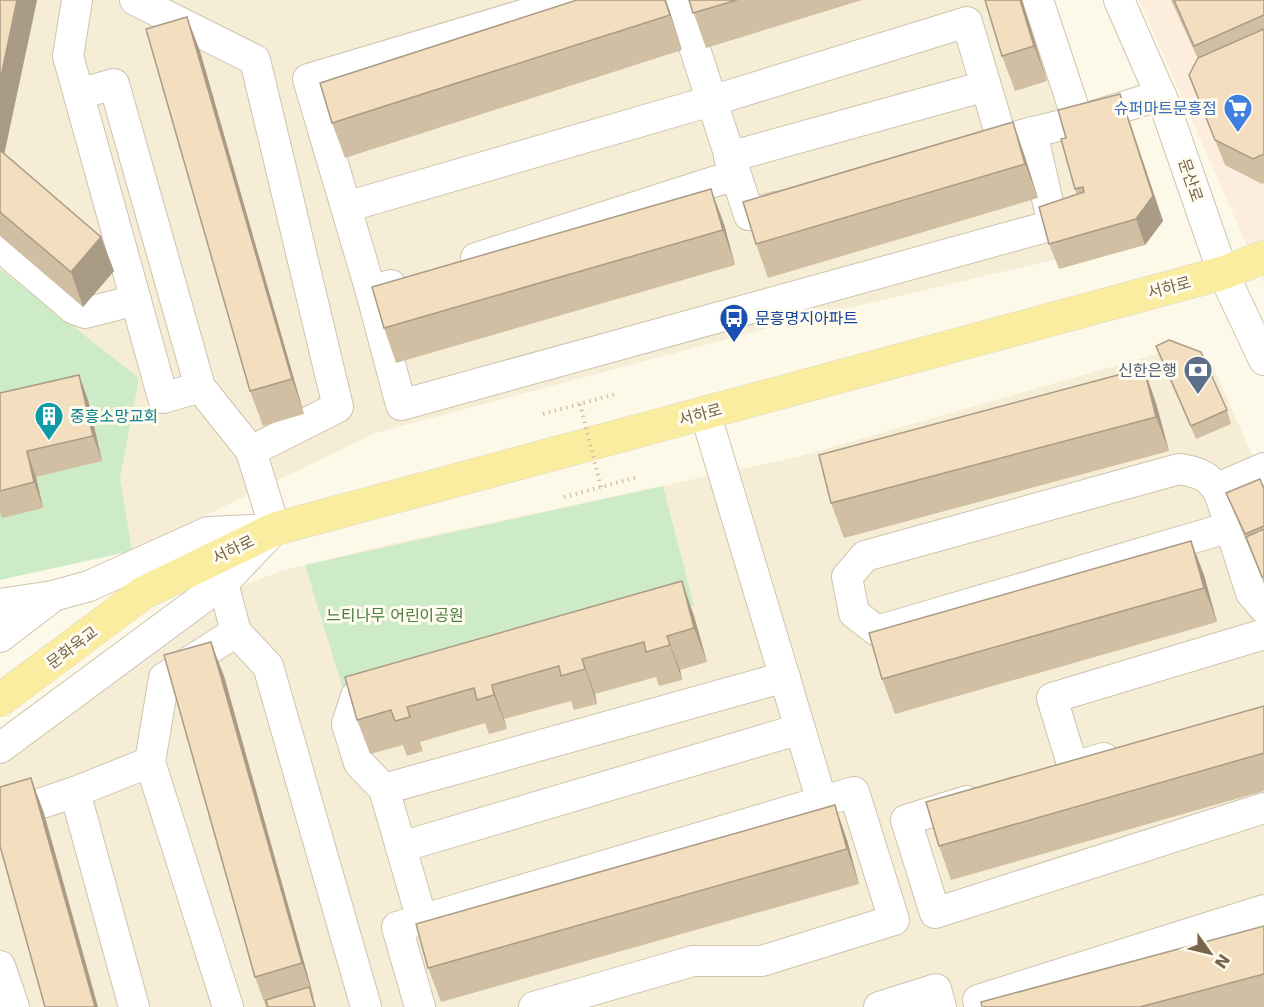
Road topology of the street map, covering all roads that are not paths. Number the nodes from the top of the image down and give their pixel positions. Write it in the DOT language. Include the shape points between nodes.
graph roads {
  1 [pos="77,0"];
  2 [pos="135,0"];
  3 [pos="573,0"];
  4 [pos="679,0"];
  5 [pos="1038,0"];
  6 [pos="1119,0"];
  7 [pos="986,86"];
  8 [pos="79,94"];
  9 [pos="1161,95"];
  10 [pos="711,101"];
  11 [pos="1078,121"];
  12 [pos="1032,132"];
  13 [pos="732,166"];
  14 [pos="806,198"];
  15 [pos="346,207"];
  16 [pos="0,246"];
  17 [pos="1264,257"];
  18 [pos="451,266"];
  19 [pos="1223,273"];
  20 [pos="416,277"];
  21 [pos="371,292"];
  22 [pos="136,300"];
  23 [pos="1264,360"];
  24 [pos="200,387"];
  25 [pos="705,412"];
  26 [pos="251,451"];
  27 [pos="1264,468"];
  28 [pos="1218,488"];
  29 [pos="1230,527"];
  30 [pos="275,529"];
  31 [pos="223,583"];
  32 [pos="143,593"];
  33 [pos="53,596"];
  34 [pos="0,604"];
  35 [pos="1264,608"];
  36 [pos="236,632"];
  37 [pos="1264,634"];
  38 [pos="0,637"];
  39 [pos="785,677"];
  40 [pos="413,681"];
  41 [pos="0,700"];
  42 [pos="800,729"];
  43 [pos="0,748"];
  44 [pos="1129,750"];
  45 [pos="150,762"];
  46 [pos="384,789"];
  47 [pos="75,792"];
  48 [pos="995,792"];
  49 [pos="822,802"];
  50 [pos="1264,808"];
  51 [pos="0,817"];
  52 [pos="401,847"];
  53 [pos="1264,910"];
  54 [pos="422,920"];
  55 [pos="0,966"];
  56 [pos="14,1007"];
  57 [pos="134,1007"];
  58 [pos="228,1007"];
  59 [pos="366,1007"];
  60 [pos="420,1007"];
  61 [pos="534,1007"];
  62 [pos="879,1007"];
  63 [pos="941,1007"];
  64 [pos="980,1007"];
  1 -- 8 [label="street" via="68,56"];
  2 -- 26 [label="street" via="255,60 338,407"];
  3 -- 15 [label="street" via="308,79"];
  4 -- 10 [label="street"];
  5 -- 11 [label="street"];
  6 -- 9 [label="street, 문산로"];
  7 -- 10 [label="street" via="967,22"];
  7 -- 12 [label="street" via="990,143"];
  7 -- 13 [label="street"];
  8 -- 22 [label="street"];
  8 -- 24 [label="street" via="114,84"];
  9 -- 11 [label="street"];
  9 -- 19 [label="street, 문산로"];
  10 -- 13 [label="street"];
  10 -- 15 [label="street"];
  11 -- 12 [label="street"];
  12 -- 21 [label="street" via="1053,225 401,405"];
  13 -- 14 [label="street" via="749,215"];
  13 -- 18 [label="street"];
  15 -- 21 [label="street"];
  16 -- 22 [label="street" via="74,309 85,313"];
  17 -- 19 [label="main road, 서하로"];
  19 -- 23 [label="street, 문산로"];
  19 -- 25 [label="main road, 서하로"];
  20 -- 21 [label="street"];
  22 -- 24 [label="street" via="163,398"];
  24 -- 26 [label="street"];
  25 -- 30 [label="main road, 서하로"];
  25 -- 39 [label="street"];
  26 -- 30 [label="street"];
  27 -- 28 [label="street"];
  28 -- 29 [label="street"];
  28 -- 29 [label="street" via="1196,471 1179,469 865,556 847,577 854,613 877,631"];
  29 -- 35 [label="street" via="1251,593"];
  30 -- 31 [label="street"];
  30 -- 32 [label="main road, 서하로"];
  30 -- 33 [label="street" via="208,532 89,586"];
  31 -- 36 [label="street"];
  31 -- 43 [label="street"];
  32 -- 41 [label="main road, 문화육교"];
  33 -- 34 [label="street"];
  33 -- 38 [label="street"];
  36 -- 45 [label="street" via="164,678"];
  36 -- 59 [label="street" via="268,666"];
  37 -- 44 [label="street" via="1052,698 1061,771"];
  39 -- 42 [label="street"];
  39 -- 46 [label="street"];
  40 -- 46 [label="street" via="356,696 347,724 358,763"];
  42 -- 49 [label="street"];
  42 -- 52 [label="street"];
  45 -- 47 [label="street"];
  45 -- 58 [label="street"];
  46 -- 52 [label="street"];
  47 -- 51 [label="street"];
  47 -- 57 [label="street"];
  48 -- 50 [label="street" via="906,820 935,913"];
  49 -- 54 [label="street"];
  49 -- 61 [label="street" via="854,792 894,920 762,961 693,961"];
  52 -- 54 [label="street"];
  53 -- 64 [label="street" via="978,1000"];
  54 -- 60 [label="street" via="397,927"];
  55 -- 56 [label="street"];
  62 -- 63 [label="street" via="936,989"];
}
